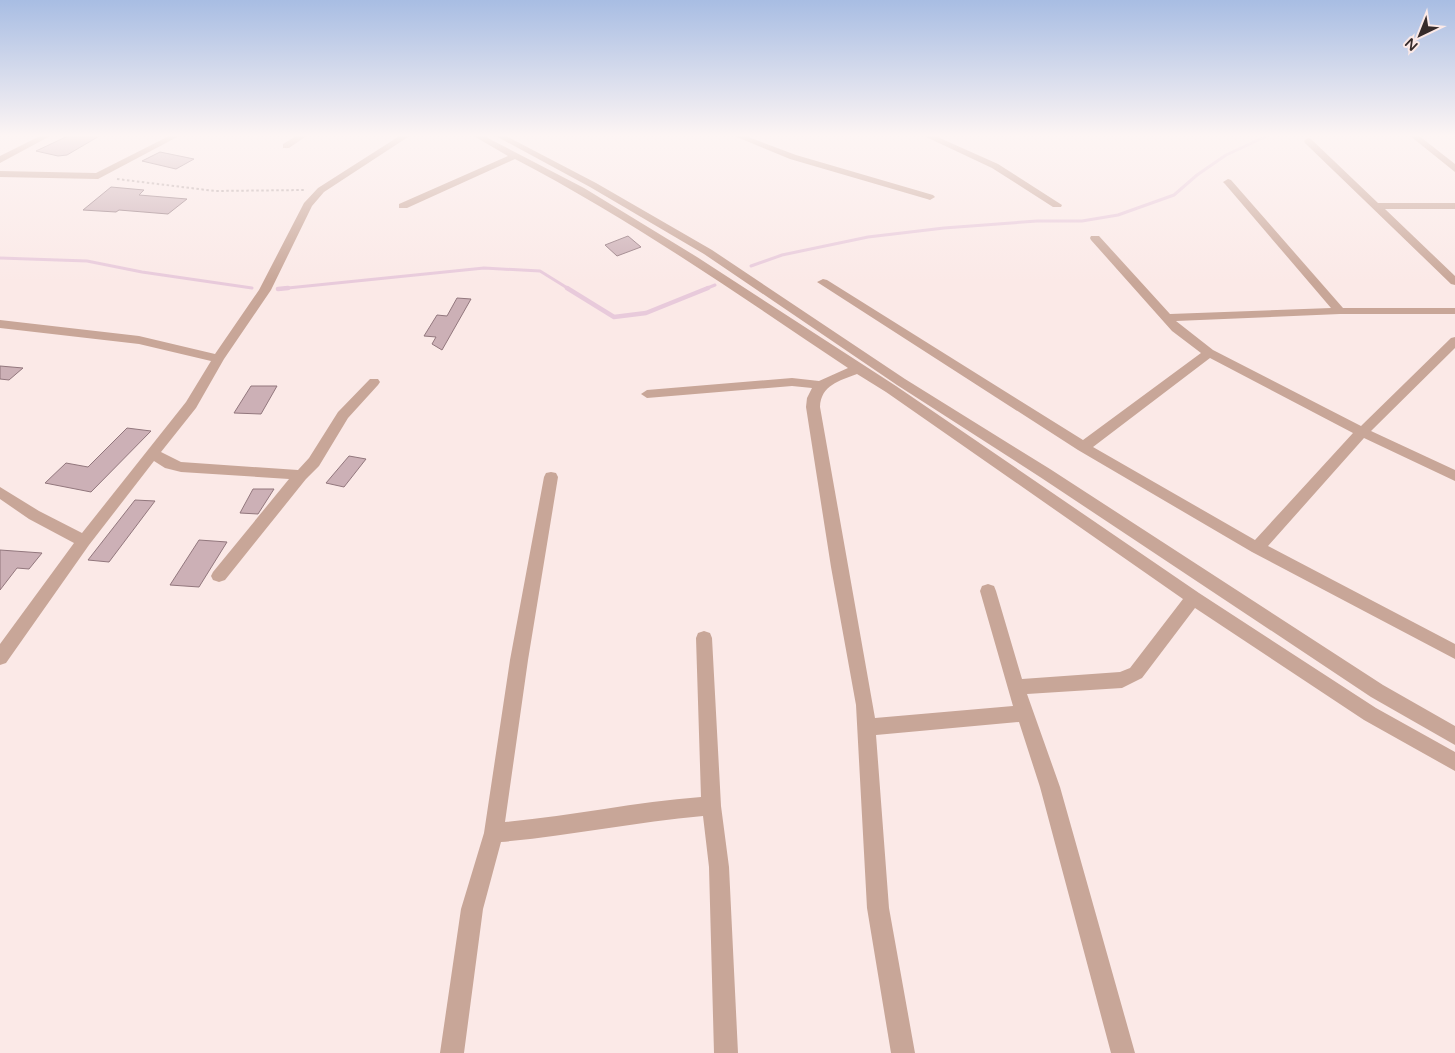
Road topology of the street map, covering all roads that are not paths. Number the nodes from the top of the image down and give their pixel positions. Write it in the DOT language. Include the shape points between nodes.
graph roads {
  1 [pos="330,184"];
  2 [pos="452,184"];
  3 [pos="570,184"];
  4 [pos="591,184"];
  5 [pos="886,184"];
  6 [pos="1024,184"];
  7 [pos="1230,184"];
  8 [pos="1353,184"];
  9 [pos="930,197"];
  10 [pos="1057,205"];
  11 [pos="403,206"];
  12 [pos="1376,206"];
  13 [pos="1455,206"];
  14 [pos="1095,238"];
  15 [pos="823,282"];
  16 [pos="1455,282"];
  17 [pos="1340,311"];
  18 [pos="1455,311"];
  19 [pos="1168,318"];
  20 [pos="0,324"];
  21 [pos="1455,340"];
  22 [pos="1208,353"];
  23 [pos="218,359"];
  24 [pos="858,369"];
  25 [pos="374,382"];
  26 [pos="821,385"];
  27 [pos="647,394"];
  28 [pos="1362,432"];
  29 [pos="1083,447"];
  30 [pos="153,454"];
  31 [pos="301,475"];
  32 [pos="1455,476"];
  33 [pos="551,477"];
  34 [pos="0,492"];
  35 [pos="84,541"];
  36 [pos="1256,548"];
  37 [pos="219,576"];
  38 [pos="988,591"];
  39 [pos="1193,598"];
  40 [pos="704,638"];
  41 [pos="2,652"];
  42 [pos="1455,652"];
  43 [pos="1016,688"];
  44 [pos="1024,712"];
  45 [pos="866,727"];
  46 [pos="1455,736"];
  47 [pos="1455,762"];
  48 [pos="711,806"];
  49 [pos="494,833"];
  50 [pos="452,1053"];
  51 [pos="726,1053"];
  52 [pos="903,1053"];
  53 [pos="1123,1053"];
  1 -- 23 [label="street" via="308,205 264,290"];
  2 -- 11 [label="street"];
  3 -- 24 [label="street" via="693,259"];
  4 -- 46 [label="street" via="708,252 901,382 1369,685"];
  5 -- 9 [label="street"];
  6 -- 10 [label="street"];
  7 -- 17 [label="street"];
  8 -- 12 [label="street"];
  12 -- 13 [label="street"];
  12 -- 16 [label="street"];
  14 -- 19 [label="street"];
  15 -- 29 [label="street"];
  17 -- 18 [label="street"];
  17 -- 19 [label="street"];
  19 -- 22 [label="street"];
  20 -- 23 [label="street" via="139,340"];
  21 -- 28 [label="street"];
  22 -- 28 [label="street"];
  22 -- 29 [label="street"];
  23 -- 30 [label="street" via="191,404"];
  24 -- 26 [label="street"];
  24 -- 39 [label="street"];
  25 -- 31 [label="street" via="343,415 314,462"];
  26 -- 27 [label="street" via="792,382"];
  26 -- 45 [label="street" via="812,397 812,407 865,705"];
  28 -- 32 [label="street"];
  28 -- 36 [label="street"];
  29 -- 36 [label="street"];
  30 -- 31 [label="street" via="181,467"];
  30 -- 35 [label="street"];
  31 -- 37 [label="street"];
  33 -- 49 [label="street" via="519,660"];
  34 -- 35 [label="street" via="34,515"];
  35 -- 41 [label="street"];
  36 -- 42 [label="street"];
  38 -- 43 [label="street"];
  39 -- 43 [label="street" via="1136,674 1122,680"];
  39 -- 47 [label="street" via="1370,714"];
  40 -- 48 [label="street"];
  43 -- 44 [label="street"];
  44 -- 45 [label="street"];
  44 -- 53 [label="street" via="1050,787"];
  45 -- 52 [label="street" via="878,908"];
  48 -- 49 [label="street" via="650,810"];
  48 -- 51 [label="street" via="719,867"];
  49 -- 50 [label="street" via="472,909"];
}
